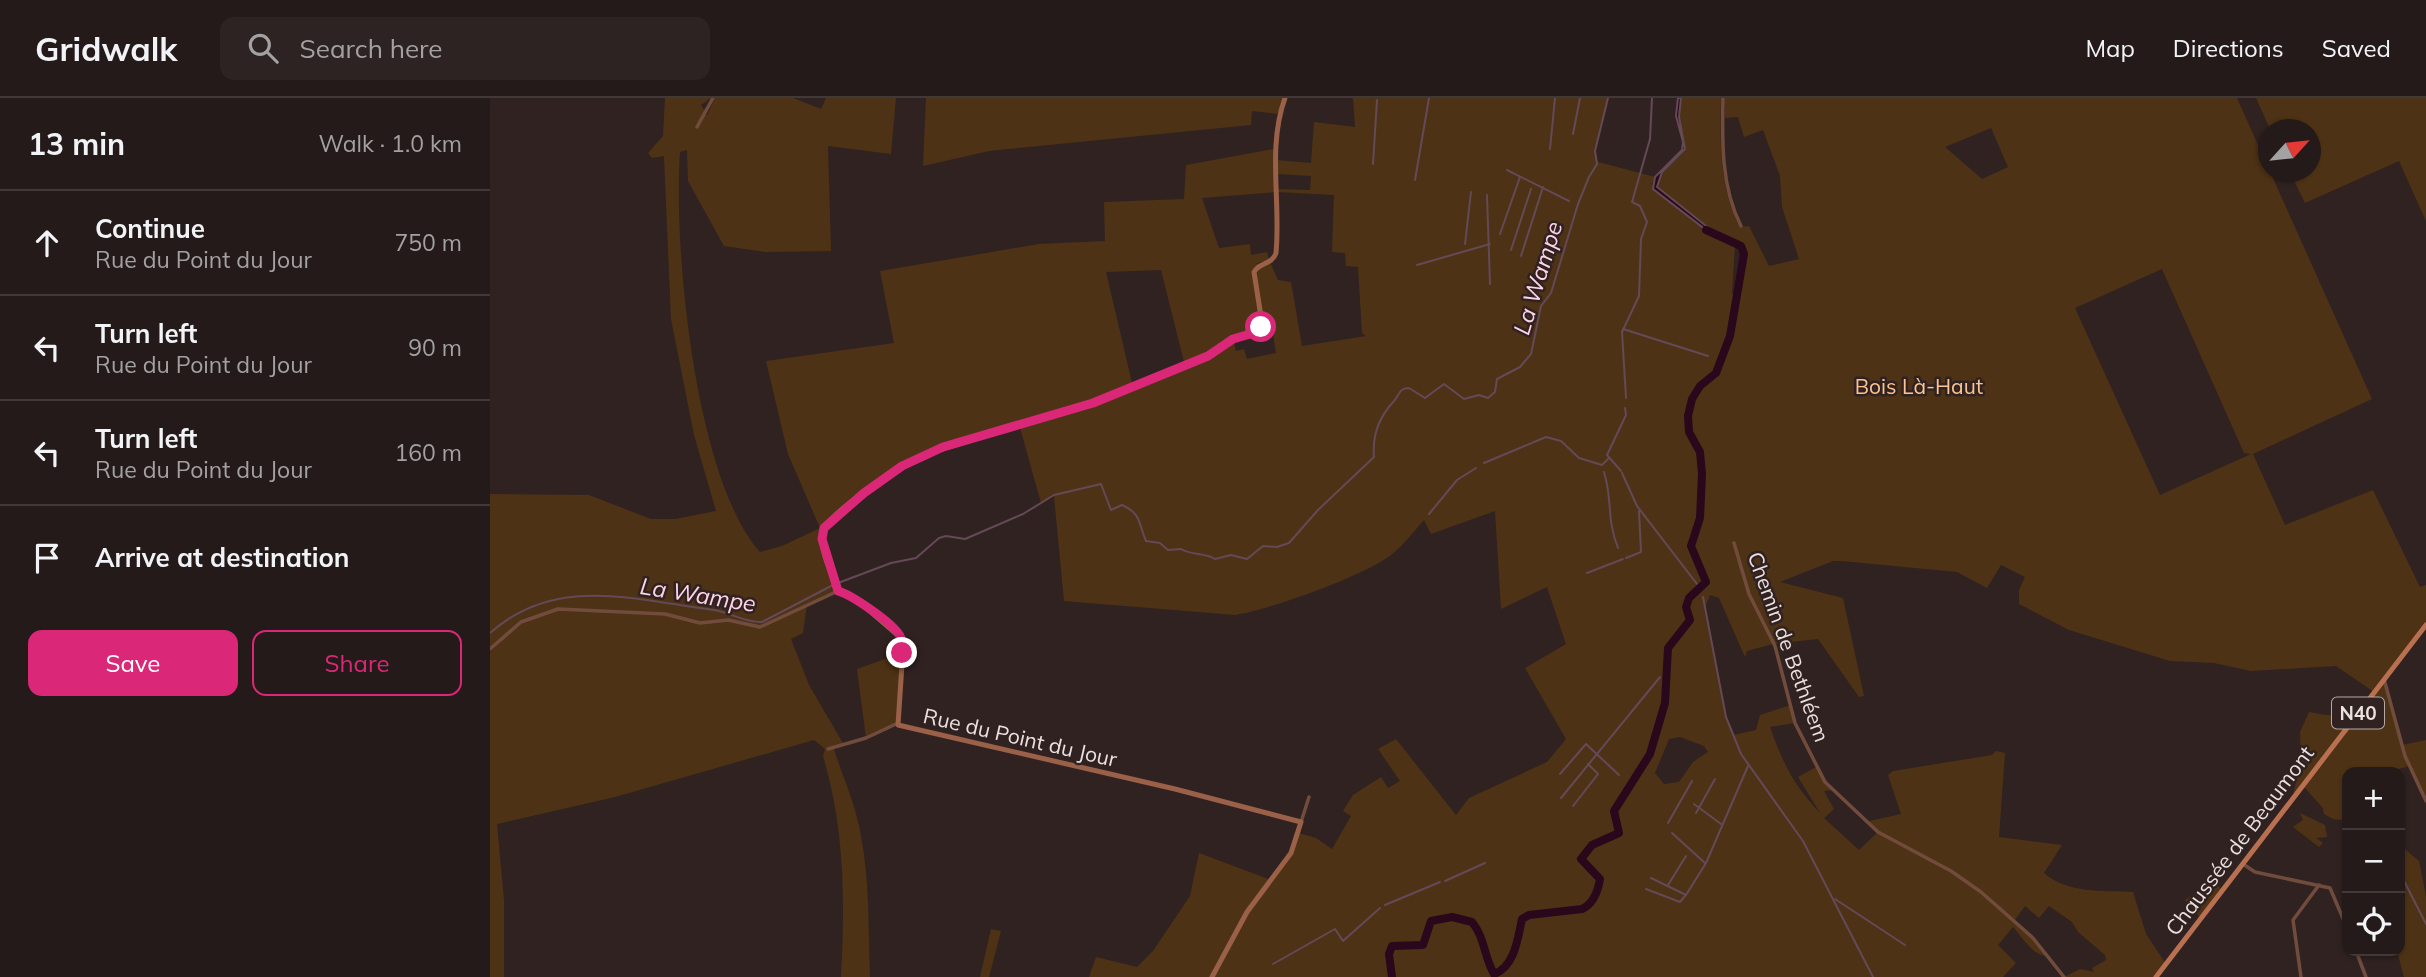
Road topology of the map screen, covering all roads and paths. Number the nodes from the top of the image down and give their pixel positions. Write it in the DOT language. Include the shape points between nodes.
graph roads {
  1 [pos="713,98"];
  2 [pos="1285,98"];
  3 [pos="1723,98"];
  4 [pos="697,127"];
  5 [pos="1741,226"];
  6 [pos="1734,542"];
  7 [pos="836,586"];
  8 [pos="2426,625"];
  9 [pos="490,649"];
  10 [pos="2384,679"];
  11 [pos="896,724"];
  12 [pos="828,749"];
  13 [pos="1309,797"];
  14 [pos="2426,802"];
  15 [pos="1301,822"];
  16 [pos="2243,864"];
  17 [pos="2319,885"];
  18 [pos="2342,915"];
  19 [pos="2358,956"];
  20 [pos="2062,975"];
  21 [pos="1212,977"];
  22 [pos="2055,977"];
  23 [pos="2156,977"];
  24 [pos="2301,977"];
  25 [pos="2366,977"];
  1 -- 4 [label="street"];
  2 -- 7 [label="street" via="1275,149 1276,253 1254,272 1261,329 1093,403 943,447 902,466 824,528 822,539"];
  3 -- 5 [label="street" via="1725,172 1729,198"];
  6 -- 20 [label="street, Chemin de Bethléem" via="1749,594 1776,652 1795,723 1825,782 1878,832 1951,871 1989,898 2034,938"];
  7 -- 9 [label="street" via="757,627 728,620 700,622 665,614 566,608 521,622"];
  7 -- 11 [label="street, Rue du Point du Jour" via="900,636"];
  8 -- 10 [label="main road, Chaussée de Beaumont / N40"];
  10 -- 14 [label="street" via="2405,755"];
  10 -- 16 [label="main road, Chaussée de Beaumont / N40"];
  11 -- 12 [label="street"];
  11 -- 15 [label="street, Rue du Point du Jour"];
  13 -- 15 [label="street"];
  15 -- 21 [label="street" via="1291,853 1247,912"];
  16 -- 17 [label="street" via="2255,872"];
  16 -- 23 [label="main road, Chaussée de Beaumont / N40"];
  17 -- 18 [label="street" via="2333,891"];
  17 -- 24 [label="street" via="2293,920"];
  19 -- 25 [label="street"];
  20 -- 22 [label="street"];
}
